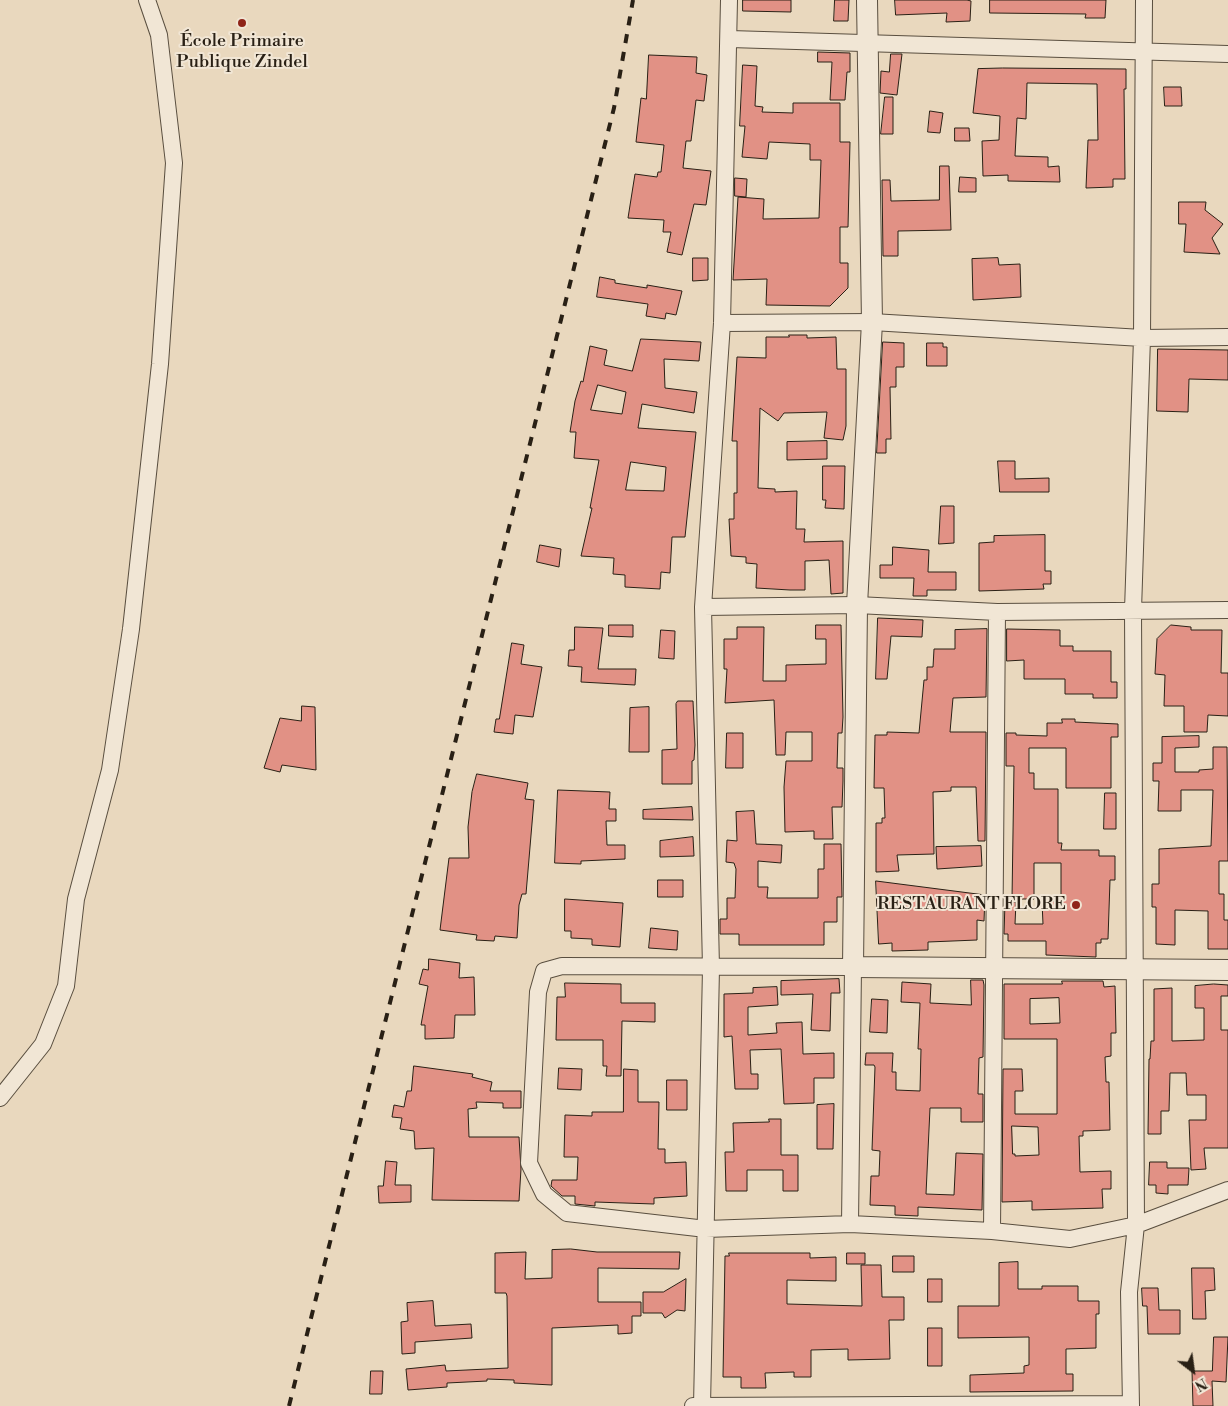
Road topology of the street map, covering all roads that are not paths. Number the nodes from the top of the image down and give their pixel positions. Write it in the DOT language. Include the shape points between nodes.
graph roads {
  1 [pos="147,0"];
  2 [pos="729,0"];
  3 [pos="867,0"];
  4 [pos="1144,0"];
  5 [pos="730,39"];
  6 [pos="867,42"];
  7 [pos="1144,50"];
  8 [pos="1228,54"];
  9 [pos="872,322"];
  10 [pos="722,323"];
  11 [pos="1228,337"];
  12 [pos="1142,338"];
  13 [pos="857,605"];
  14 [pos="703,607"];
  15 [pos="1133,610"];
  16 [pos="1228,610"];
  17 [pos="997,612"];
  18 [pos="853,967"];
  19 [pos="711,968"];
  20 [pos="994,968"];
  21 [pos="1134,969"];
  22 [pos="1228,970"];
  23 [pos="0,1098"];
  24 [pos="1228,1190"];
  25 [pos="850,1224"];
  26 [pos="1136,1225"];
  27 [pos="706,1229"];
  28 [pos="992,1230"];
  29 [pos="1131,1405"];
  30 [pos="693,1406"];
  31 [pos="702,1406"];
  1 -- 23 [label="street" via="159,35 174,163 160,364 131,630 110,770 76,899 66,986 43,1044"];
  2 -- 5 [label="street"];
  3 -- 6 [label="street"];
  4 -- 7 [label="street"];
  5 -- 6 [label="street"];
  5 -- 10 [label="street"];
  6 -- 7 [label="street"];
  6 -- 9 [label="street"];
  7 -- 8 [label="street"];
  7 -- 12 [label="street"];
  9 -- 10 [label="street"];
  9 -- 12 [label="street"];
  9 -- 13 [label="street"];
  10 -- 14 [label="street"];
  11 -- 12 [label="street"];
  12 -- 15 [label="street"];
  13 -- 14 [label="street"];
  13 -- 17 [label="street"];
  13 -- 18 [label="street"];
  14 -- 19 [label="street"];
  15 -- 16 [label="street"];
  15 -- 17 [label="street"];
  15 -- 21 [label="street"];
  17 -- 20 [label="street"];
  18 -- 19 [label="street"];
  18 -- 20 [label="street"];
  18 -- 25 [label="street"];
  19 -- 27 [label="street"];
  19 -- 27 [label="street" via="562,966 544,971 538,992 529,1163 544,1194 567,1213"];
  20 -- 21 [label="street"];
  20 -- 28 [label="street"];
  21 -- 22 [label="street"];
  21 -- 26 [label="street"];
  24 -- 26 [label="street"];
  25 -- 27 [label="street"];
  25 -- 28 [label="street"];
  26 -- 28 [label="street" via="1070,1239"];
  26 -- 29 [label="street" via="1129,1292"];
  27 -- 31 [label="street"];
  29 -- 31 [label="street"];
  30 -- 31 [label="street"];
}
